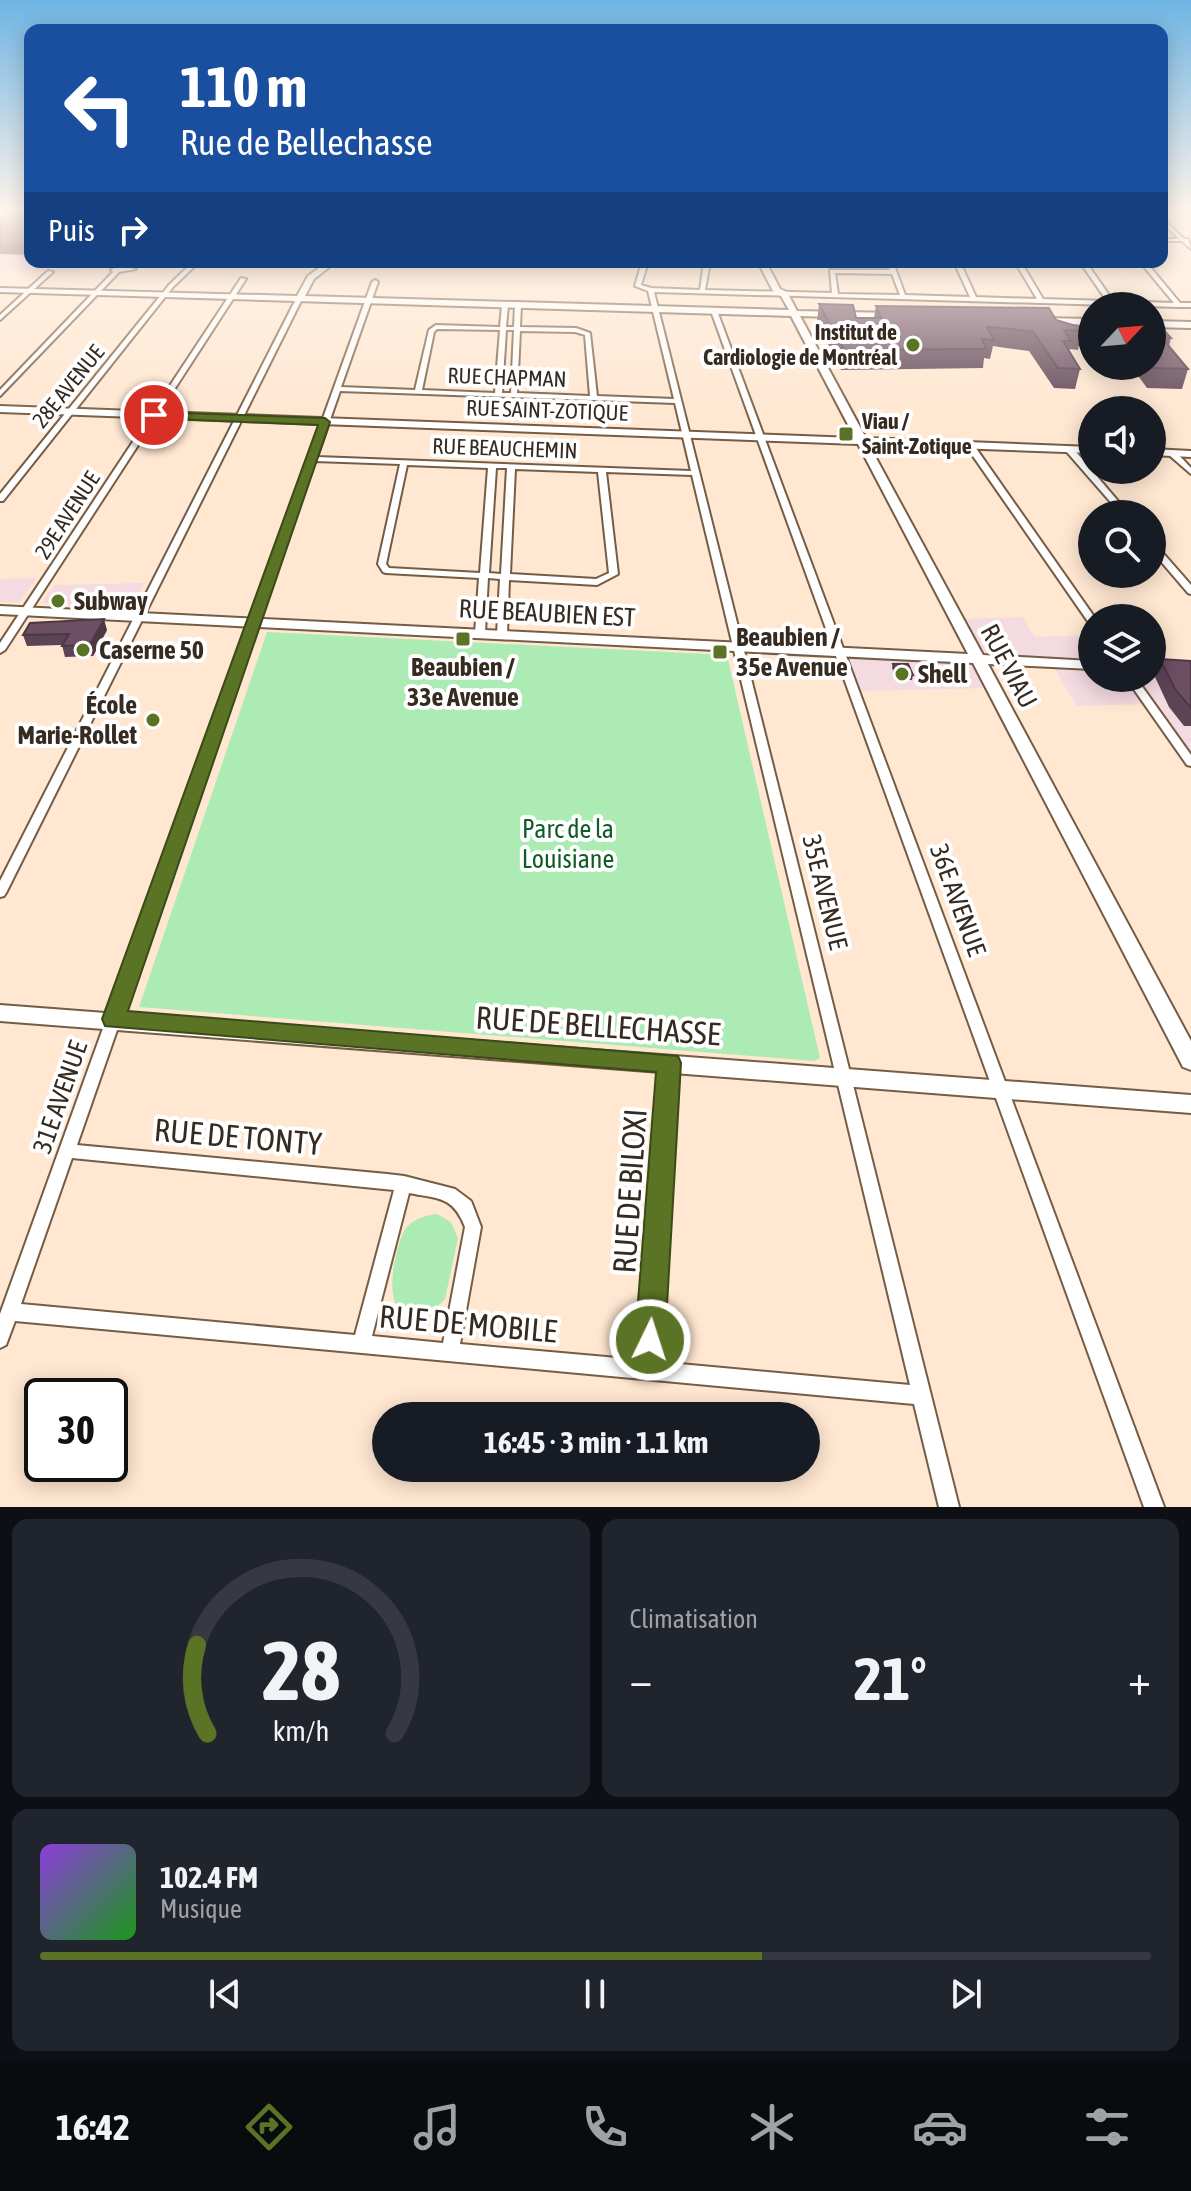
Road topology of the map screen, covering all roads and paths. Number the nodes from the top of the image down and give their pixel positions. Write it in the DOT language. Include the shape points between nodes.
graph roads {
  1 [pos="39,282"];
  2 [pos="106,282"];
  3 [pos="176,282"];
  4 [pos="241,282"];
  5 [pos="308,282"];
  6 [pos="375,282"];
  7 [pos="639,282"];
  8 [pos="704,282"];
  9 [pos="773,282"];
  10 [pos="782,282"];
  11 [pos="833,282"];
  12 [pos="897,282"];
  13 [pos="966,282"];
  14 [pos="1030,282"];
  15 [pos="1160,282"];
  16 [pos="0,290"];
  17 [pos="651,290"];
  18 [pos="30,291"];
  19 [pos="702,292"];
  20 [pos="96,293"];
  21 [pos="784,294"];
  22 [pos="163,295"];
  23 [pos="835,295"];
  24 [pos="231,297"];
  25 [pos="903,297"];
  26 [pos="299,299"];
  27 [pos="974,299"];
  28 [pos="1016,300"];
  29 [pos="370,301"];
  30 [pos="1041,301"];
  31 [pos="1078,302"];
  32 [pos="505,305"];
  33 [pos="518,305"];
  34 [pos="1166,305"];
  35 [pos="1179,305"];
  36 [pos="1191,305"];
  37 [pos="655,309"];
  38 [pos="1025,310"];
  39 [pos="714,311"];
  40 [pos="794,313"];
  41 [pos="901,317"];
  42 [pos="0,318"];
  43 [pos="1033,319"];
  44 [pos="1078,321"];
  45 [pos="1166,324"];
  46 [pos="1191,325"];
  47 [pos="503,327"];
  48 [pos="516,328"];
  49 [pos="336,389"];
  50 [pos="418,392"];
  51 [pos="0,394"];
  52 [pos="498,395"];
  53 [pos="514,396"];
  54 [pos="594,398"];
  55 [pos="677,401"];
  56 [pos="0,409"];
  57 [pos="70,412"];
  58 [pos="154,415"];
  59 [pos="239,418"];
  60 [pos="325,422"];
  61 [pos="687,435"];
  62 [pos="759,438"];
  63 [pos="860,441"];
  64 [pos="970,446"];
  65 [pos="1069,449"];
  66 [pos="1078,449"];
  67 [pos="1166,453"];
  68 [pos="1172,453"];
  69 [pos="1191,454"];
  70 [pos="312,459"];
  71 [pos="404,462"];
  72 [pos="492,465"];
  73 [pos="511,466"];
  74 [pos="602,469"];
  75 [pos="1191,472"];
  76 [pos="696,473"];
  77 [pos="0,499"];
  78 [pos="1113,500"];
  79 [pos="1166,562"];
  80 [pos="485,576"];
  81 [pos="506,578"];
  82 [pos="1191,591"];
  83 [pos="1080,604"];
  84 [pos="0,610"];
  85 [pos="26,611"];
  86 [pos="139,617"];
  87 [pos="253,622"];
  88 [pos="480,633"];
  89 [pos="502,634"];
  90 [pos="738,647"];
  91 [pos="0,650"];
  92 [pos="839,652"];
  93 [pos="976,659"];
  94 [pos="1078,664"];
  95 [pos="1166,669"];
  96 [pos="1191,670"];
  97 [pos="1141,692"];
  98 [pos="1191,763"];
  99 [pos="0,893"];
  100 [pos="0,1013"];
  101 [pos="113,1019"];
  102 [pos="1191,1061"];
  103 [pos="669,1063"];
  104 [pos="843,1077"];
  105 [pos="999,1089"];
  106 [pos="1191,1104"];
  107 [pos="66,1151"];
  108 [pos="404,1183"];
  109 [pos="10,1312"];
  110 [pos="0,1339"];
  111 [pos="361,1345"];
  112 [pos="450,1351"];
  113 [pos="648,1370"];
  114 [pos="921,1395"];
  115 [pos="949,1507"];
  116 [pos="1154,1507"];
  1 -- 18 [label="street"];
  2 -- 20 [label="street"];
  3 -- 22 [label="street, 28E AVENUE"];
  4 -- 24 [label="street, 29E AVENUE"];
  5 -- 26 [label="street"];
  6 -- 29 [label="street, 31E AVENUE"];
  7 -- 17 [label="street, 35E AVENUE"];
  8 -- 19 [label="street"];
  9 -- 21 [label="street"];
  10 -- 21 [label="street"];
  11 -- 23 [label="street"];
  12 -- 25 [label="street"];
  13 -- 27 [label="street"];
  14 -- 30 [label="street"];
  15 -- 35 [label="street"];
  16 -- 18 [label="street"];
  17 -- 19 [label="street"];
  17 -- 37 [label="street, 35E AVENUE"];
  18 -- 20 [label="street"];
  18 -- 42 [label="street"];
  19 -- 21 [label="street"];
  20 -- 22 [label="street"];
  20 -- 51 [label="street"];
  21 -- 23 [label="street"];
  21 -- 40 [label="street, RUE VIAU"];
  22 -- 24 [label="street"];
  22 -- 57 [label="street, 28E AVENUE"];
  23 -- 25 [label="street"];
  24 -- 26 [label="street"];
  24 -- 58 [label="street, 29E AVENUE"];
  25 -- 27 [label="street"];
  26 -- 29 [label="street"];
  26 -- 59 [label="street"];
  27 -- 28 [label="street"];
  28 -- 30 [label="street"];
  28 -- 38 [label="street"];
  29 -- 32 [label="street"];
  29 -- 49 [label="street, 31E AVENUE"];
  30 -- 31 [label="street"];
  32 -- 33 [label="street"];
  32 -- 47 [label="street"];
  33 -- 37 [label="street"];
  33 -- 48 [label="street"];
  34 -- 35 [label="street"];
  35 -- 36 [label="street"];
  37 -- 39 [label="street"];
  37 -- 55 [label="street, 35E AVENUE"];
  39 -- 40 [label="street"];
  39 -- 62 [label="street, 36E AVENUE"];
  40 -- 41 [label="street"];
  40 -- 63 [label="street, RUE VIAU"];
  43 -- 44 [label="street"];
  45 -- 46 [label="street"];
  47 -- 48 [label="street"];
  47 -- 50 [label="street" via="432,328"];
  47 -- 52 [label="street"];
  48 -- 53 [label="street"];
  48 -- 54 [label="street" via="587,333"];
  49 -- 50 [label="street, RUE CHAPMAN"];
  49 -- 60 [label="street, 31E AVENUE"];
  50 -- 52 [label="street, RUE CHAPMAN"];
  52 -- 53 [label="street, RUE CHAPMAN"];
  53 -- 54 [label="street, RUE CHAPMAN"];
  54 -- 55 [label="street, RUE CHAPMAN"];
  55 -- 61 [label="street, 35E AVENUE"];
  56 -- 57 [label="street, RUE SAINT-ZOTIQUE"];
  57 -- 58 [label="street, RUE SAINT-ZOTIQUE"];
  57 -- 77 [label="street, 28E AVENUE"];
  58 -- 59 [label="street, RUE SAINT-ZOTIQUE"];
  58 -- 85 [label="street, 29E AVENUE"];
  59 -- 60 [label="street, RUE SAINT-ZOTIQUE"];
  59 -- 86 [label="street"];
  60 -- 61 [label="street, RUE SAINT-ZOTIQUE"];
  60 -- 70 [label="street, 31E AVENUE"];
  61 -- 62 [label="street, RUE SAINT-ZOTIQUE"];
  61 -- 76 [label="street, 35E AVENUE"];
  62 -- 63 [label="street, RUE SAINT-ZOTIQUE"];
  62 -- 92 [label="street, 36E AVENUE"];
  63 -- 64 [label="street, RUE SAINT-ZOTIQUE"];
  63 -- 93 [label="street, RUE VIAU"];
  64 -- 65 [label="street, RUE SAINT-ZOTIQUE"];
  64 -- 83 [label="street"];
  65 -- 66 [label="street, RUE SAINT-ZOTIQUE"];
  65 -- 78 [label="street"];
  67 -- 68 [label="street"];
  68 -- 69 [label="street"];
  68 -- 75 [label="street"];
  70 -- 71 [label="street, RUE BEAUCHEMIN"];
  70 -- 87 [label="street, 31E AVENUE"];
  71 -- 72 [label="street, RUE BEAUCHEMIN"];
  71 -- 80 [label="street" via="382,564 386,570"];
  72 -- 73 [label="street, RUE BEAUCHEMIN"];
  72 -- 80 [label="street"];
  73 -- 74 [label="street, RUE BEAUCHEMIN"];
  73 -- 81 [label="street"];
  74 -- 76 [label="street, RUE BEAUCHEMIN"];
  74 -- 81 [label="street" via="614,574 597,582"];
  76 -- 90 [label="street, 35E AVENUE"];
  79 -- 82 [label="street"];
  80 -- 81 [label="street"];
  80 -- 88 [label="street"];
  81 -- 89 [label="street"];
  84 -- 85 [label="street, RUE BEAUBIEN EST"];
  85 -- 86 [label="street, RUE BEAUBIEN EST"];
  85 -- 91 [label="street, 29E AVENUE"];
  86 -- 87 [label="street, RUE BEAUBIEN EST"];
  86 -- 99 [label="street"];
  87 -- 88 [label="street, RUE BEAUBIEN EST"];
  87 -- 101 [label="street, 31E AVENUE"];
  88 -- 89 [label="street, RUE BEAUBIEN EST"];
  89 -- 90 [label="street, RUE BEAUBIEN EST"];
  90 -- 92 [label="street, RUE BEAUBIEN EST"];
  90 -- 104 [label="street, 35E AVENUE"];
  92 -- 93 [label="street, RUE BEAUBIEN EST"];
  92 -- 105 [label="street, 36E AVENUE"];
  93 -- 94 [label="street, RUE BEAUBIEN EST"];
  93 -- 102 [label="street, RUE VIAU"];
  95 -- 96 [label="street"];
  97 -- 98 [label="street"];
  100 -- 101 [label="street, RUE DE BELLECHASSE"];
  101 -- 103 [label="street, RUE DE BELLECHASSE"];
  101 -- 107 [label="street, 31E AVENUE"];
  103 -- 104 [label="street, RUE DE BELLECHASSE"];
  103 -- 113 [label="street, RUE DE BILOXI"];
  104 -- 105 [label="street, RUE DE BELLECHASSE"];
  104 -- 114 [label="street, 35E AVENUE"];
  105 -- 106 [label="street, RUE DE BELLECHASSE"];
  105 -- 116 [label="street, 36E AVENUE"];
  107 -- 108 [label="street, RUE DE TONTY"];
  107 -- 109 [label="street, 31E AVENUE"];
  108 -- 111 [label="street"];
  108 -- 112 [label="street, RUE DE TONTY" via="449,1194 465,1206 473,1227"];
  109 -- 110 [label="street, 31E AVENUE"];
  109 -- 111 [label="street, RUE DE MOBILE"];
  111 -- 112 [label="street, RUE DE MOBILE"];
  112 -- 113 [label="street, RUE DE MOBILE"];
  113 -- 114 [label="street, RUE DE MOBILE"];
  114 -- 115 [label="street, 35E AVENUE"];
}
